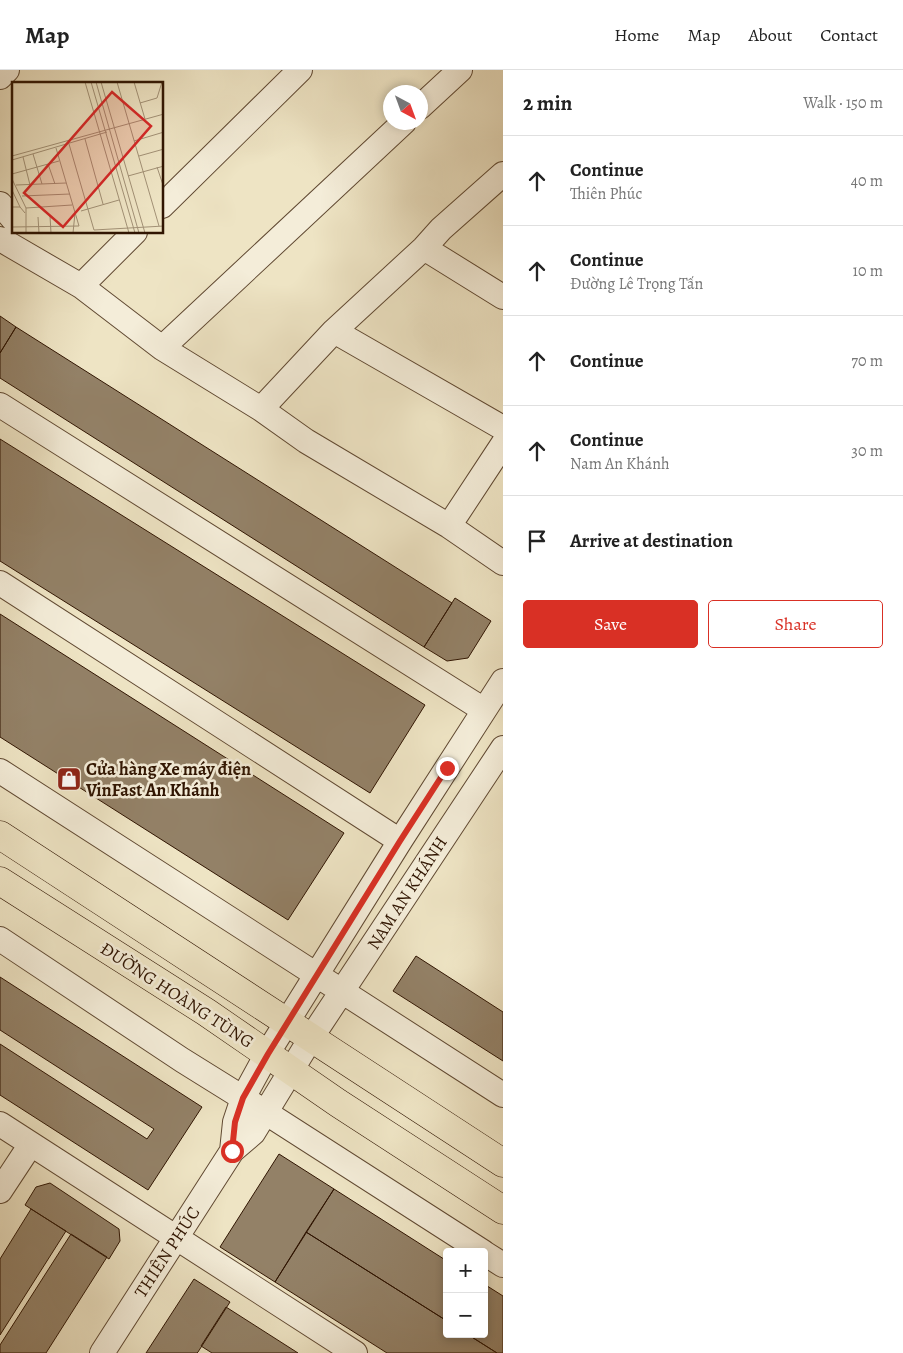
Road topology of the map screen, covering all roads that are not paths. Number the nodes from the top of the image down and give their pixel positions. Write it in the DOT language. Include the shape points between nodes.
graph roads {
  1 [pos="7,70"];
  2 [pos="300,70"];
  3 [pos="460,70"];
  4 [pos="0,77"];
  5 [pos="428,100"];
  6 [pos="395,130"];
  7 [pos="503,174"];
  8 [pos="0,204"];
  9 [pos="164,204"];
  10 [pos="12,218"];
  11 [pos="133,234"];
  12 [pos="10,239"];
  13 [pos="424,248"];
  14 [pos="81,286"];
  15 [pos="503,297"];
  16 [pos="334,331"];
  17 [pos="162,348"];
  18 [pos="0,405"];
  19 [pos="261,409"];
  20 [pos="503,428"];
  21 [pos="503,444"];
  22 [pos="449,526"];
  23 [pos="503,563"];
  24 [pos="0,583"];
  25 [pos="503,681"];
  26 [pos="484,710"];
  27 [pos="503,748"];
  28 [pos="447,768"];
  29 [pos="0,771"];
  30 [pos="477,788"];
  31 [pos="0,835"];
  32 [pos="400,841"];
  33 [pos="0,881"];
  34 [pos="0,939"];
  35 [pos="316,975"];
  36 [pos="342,992"];
  37 [pos="287,1023"];
  38 [pos="311,1038"];
  39 [pos="268,1054"];
  40 [pos="291,1071"];
  41 [pos="503,1095"];
  42 [pos="243,1098"];
  43 [pos="266,1112"];
  44 [pos="0,1124"];
  45 [pos="31,1144"];
  46 [pos="232,1151"];
  47 [pos="503,1163"];
  48 [pos="0,1191"];
  49 [pos="503,1210"];
  50 [pos="177,1238"];
  51 [pos="477,1248"];
  52 [pos="488,1255"];
  53 [pos="503,1265"];
  54 [pos="102,1353"];
  55 [pos="355,1353"];
  1 -- 4 [label="street"];
  2 -- 9 [label="street"];
  3 -- 5 [label="street"];
  6 -- 17 [label="street"];
  7 -- 13 [label="street"];
  8 -- 10 [label="street"];
  11 -- 14 [label="street"];
  12 -- 14 [label="street"];
  13 -- 15 [label="street"];
  13 -- 16 [label="street"];
  14 -- 17 [label="street"];
  16 -- 19 [label="street"];
  16 -- 20 [label="street"];
  17 -- 19 [label="street"];
  18 -- 26 [label="street"];
  19 -- 22 [label="street" via="306,442"];
  21 -- 22 [label="street"];
  22 -- 23 [label="street"];
  24 -- 32 [label="street"];
  25 -- 26 [label="street, NAM AN KHÁNH"];
  26 -- 28 [label="street, NAM AN KHÁNH"];
  27 -- 30 [label="street, NAM AN KHÁNH"];
  28 -- 30 [label="street"];
  28 -- 32 [label="street, NAM AN KHÁNH"];
  29 -- 35 [label="street"];
  30 -- 36 [label="street, NAM AN KHÁNH"];
  31 -- 37 [label="main road, ĐƯỜNG HOÀNG TÙNG"];
  32 -- 35 [label="street, NAM AN KHÁNH"];
  33 -- 39 [label="main road, ĐƯỜNG HOÀNG TÙNG"];
  34 -- 42 [label="street"];
  35 -- 36 [label="street"];
  35 -- 37 [label="street, THIÊN PHÚC"];
  36 -- 38 [label="street, NAM AN KHÁNH"];
  36 -- 41 [label="street"];
  37 -- 38 [label="main road, ĐƯỜNG HOÀNG TÙNG"];
  37 -- 39 [label="street, THIÊN PHÚC"];
  38 -- 40 [label="street, NAM AN KHÁNH"];
  38 -- 47 [label="main road, ĐƯỜNG HOÀNG TÙNG"];
  39 -- 40 [label="main road, ĐƯỜNG HOÀNG TÙNG"];
  39 -- 42 [label="street, THIÊN PHÚC"];
  40 -- 43 [label="street, THIÊN PHÚC"];
  40 -- 49 [label="main road, ĐƯỜNG HOÀNG TÙNG"];
  42 -- 43 [label="street"];
  42 -- 46 [label="street, THIÊN PHÚC" via="235,1122"];
  43 -- 46 [label="street, THIÊN PHÚC" via="253,1133"];
  43 -- 51 [label="street"];
  44 -- 45 [label="street"];
  45 -- 48 [label="street"];
  45 -- 50 [label="street"];
  46 -- 50 [label="street, THIÊN PHÚC"];
  50 -- 54 [label="street, THIÊN PHÚC"];
  50 -- 55 [label="street"];
  52 -- 53 [label="street"];
}
